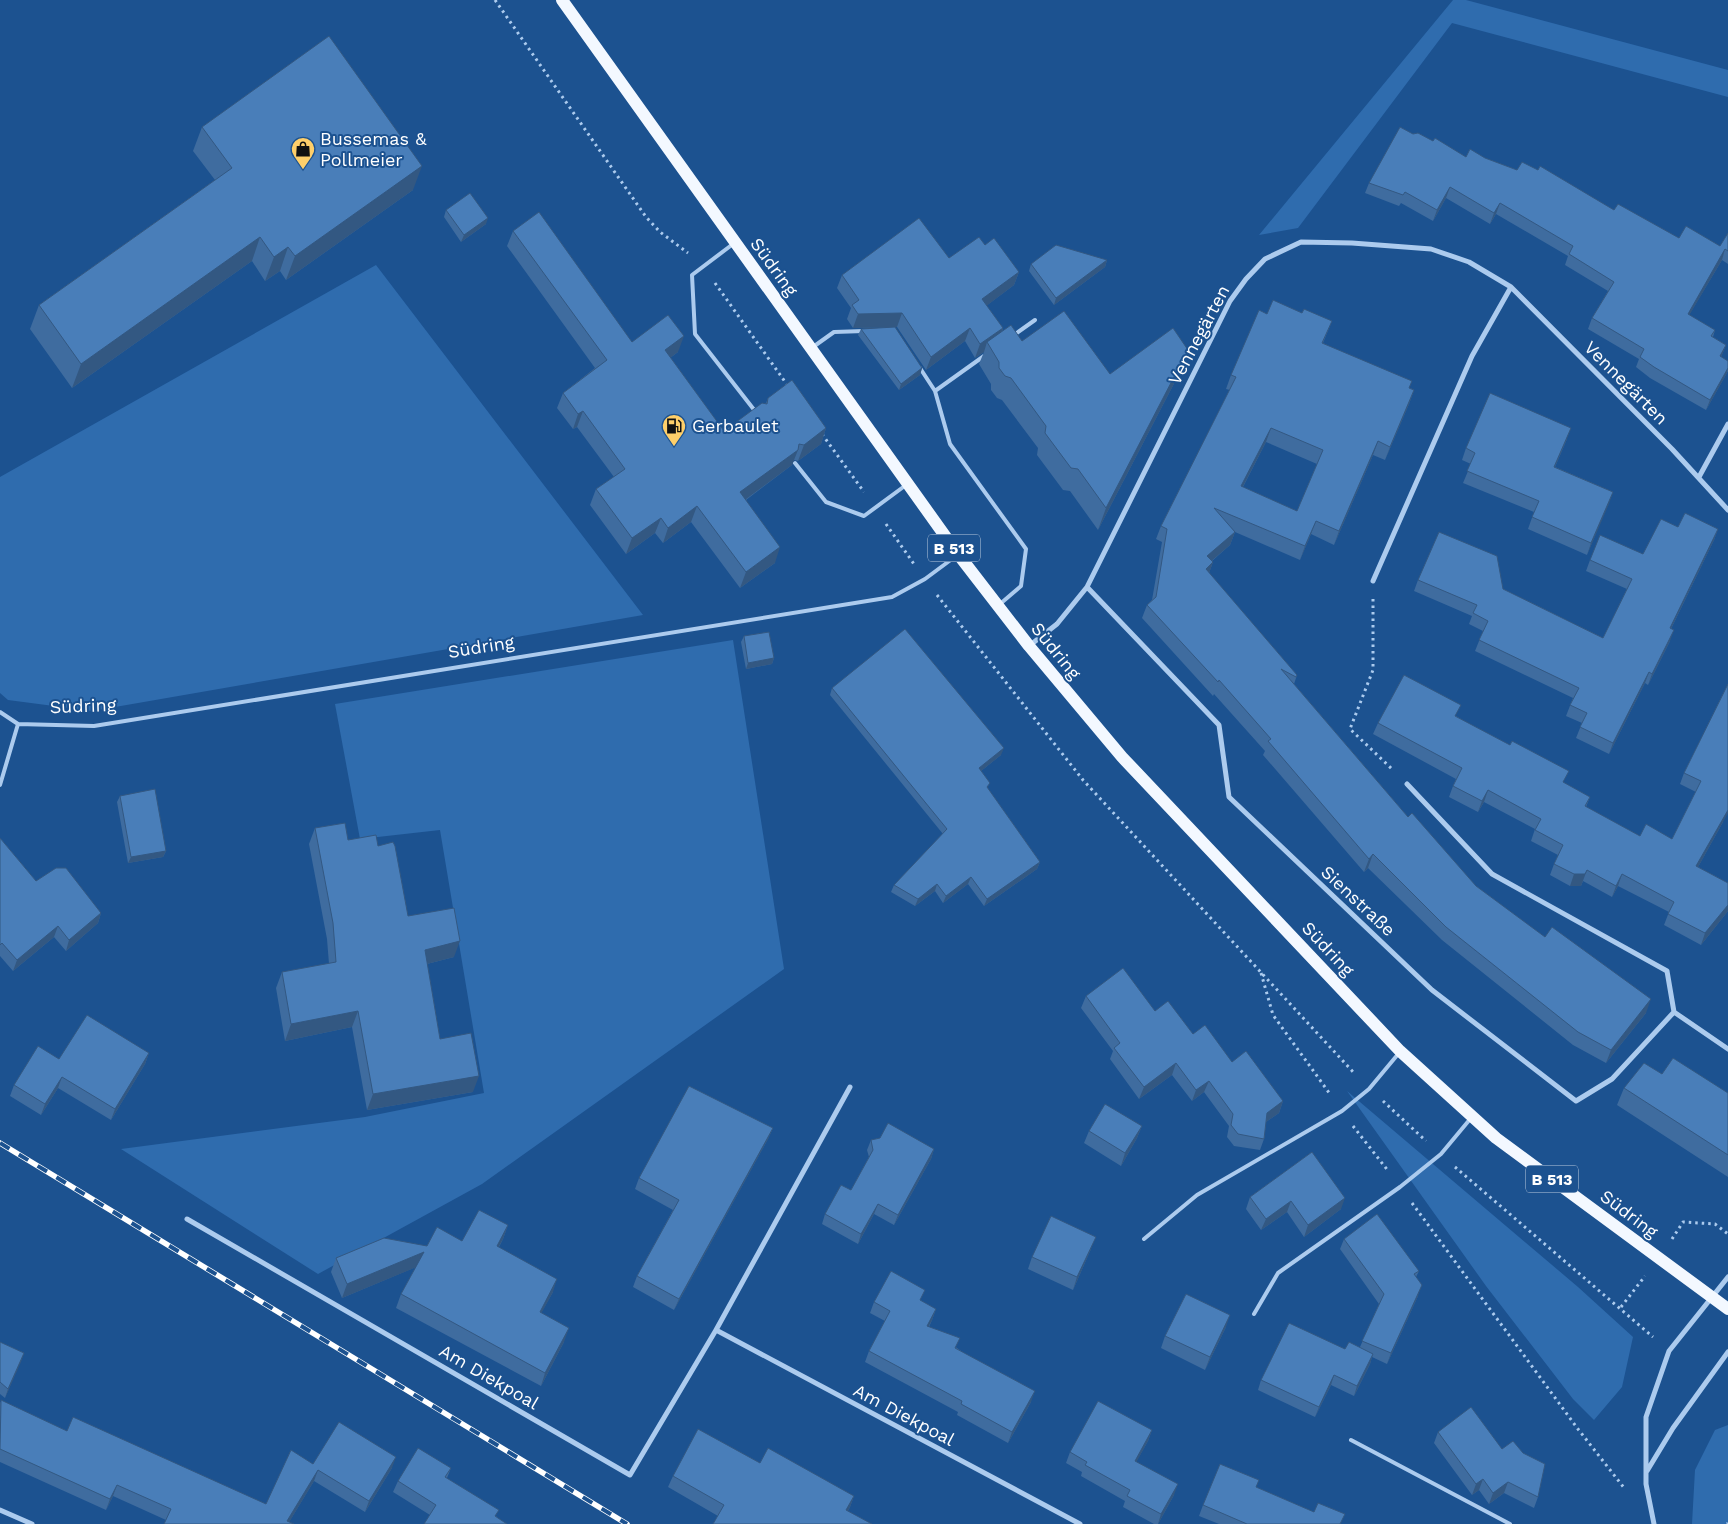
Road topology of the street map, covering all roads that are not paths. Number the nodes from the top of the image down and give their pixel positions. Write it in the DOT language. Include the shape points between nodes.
graph roads {
  1 [pos="562,0"];
  2 [pos="735,242"];
  3 [pos="1511,287"];
  4 [pos="1035,320"];
  5 [pos="869,331"];
  6 [pos="1012,336"];
  7 [pos="811,348"];
  8 [pos="989,353"];
  9 [pos="915,360"];
  10 [pos="935,391"];
  11 [pos="759,416"];
  12 [pos="1728,424"];
  13 [pos="795,463"];
  14 [pos="1699,477"];
  15 [pos="908,484"];
  16 [pos="1728,510"];
  17 [pos="958,554"];
  18 [pos="1373,581"];
  19 [pos="1087,587"];
  20 [pos="998,606"];
  21 [pos="1029,646"];
  22 [pos="0,712"];
  23 [pos="18,724"];
  24 [pos="1407,784"];
  25 [pos="0,786"];
  26 [pos="1674,1012"];
  27 [pos="1728,1049"];
  28 [pos="1400,1051"];
  29 [pos="850,1087"];
  30 [pos="1473,1116"];
  31 [pos="187,1219"];
  32 [pos="1144,1239"];
  33 [pos="1728,1277"];
  34 [pos="1711,1297"];
  35 [pos="1728,1309"];
  36 [pos="1254,1314"];
  37 [pos="716,1330"];
  38 [pos="1728,1352"];
  39 [pos="1351,1440"];
  40 [pos="1646,1471"];
  41 [pos="0,1510"];
  42 [pos="32,1524"];
  43 [pos="1080,1524"];
  44 [pos="1510,1524"];
  45 [pos="1654,1524"];
  1 -- 2 [label="main road, Südring / B 513"];
  2 -- 7 [label="main road, Südring / B 513"];
  2 -- 11 [label="lane" via="692,275 695,334"];
  3 -- 14 [label="street, Vennegärten"];
  3 -- 18 [label="street" via="1472,356"];
  3 -- 19 [label="street, Vennegärten" via="1469,262 1431,249 1301,242 1264,258 1230,301"];
  4 -- 6 [label="lane"];
  5 -- 7 [label="lane" via="834,332"];
  7 -- 15 [label="main road, Südring / B 513"];
  8 -- 10 [label="lane"];
  9 -- 10 [label="lane"];
  10 -- 20 [label="lane" via="950,444 1026,549 1021,586"];
  12 -- 14 [label="street"];
  13 -- 15 [label="lane" via="826,502 864,516"];
  14 -- 16 [label="street, Vennegärten"];
  15 -- 17 [label="main road, Südring / B 513"];
  17 -- 20 [label="main road, Südring / B 513"];
  17 -- 23 [label="lane, Südring" via="925,579 892,597 94,726"];
  19 -- 21 [label="street, Vennegärten" via="1058,624"];
  19 -- 26 [label="street, Sienstraße" via="1219,725 1228,797 1432,990 1576,1101 1612,1078"];
  20 -- 21 [label="main road, Südring / B 513"];
  21 -- 28 [label="main road, Südring / B 513" via="1122,757"];
  22 -- 23 [label="lane"];
  23 -- 25 [label="lane"];
  24 -- 26 [label="street" via="1492,874 1667,971"];
  26 -- 27 [label="street"];
  28 -- 30 [label="main road, Südring / B 513"];
  28 -- 32 [label="lane" via="1368,1089 1342,1111 1197,1195"];
  29 -- 37 [label="street, Am Diekpoal"];
  30 -- 34 [label="main road, Südring / B 513" via="1496,1138"];
  30 -- 36 [label="lane" via="1441,1154 1278,1273"];
  31 -- 37 [label="street, Am Diekpoal" via="630,1475"];
  33 -- 34 [label="street"];
  34 -- 35 [label="main road, Südring / B 513"];
  34 -- 40 [label="street" via="1669,1351 1646,1417"];
  37 -- 43 [label="street, Am Diekpoal"];
  38 -- 40 [label="street"];
  39 -- 44 [label="lane"];
  40 -- 45 [label="street" via="1648,1502"];
  41 -- 42 [label="street"];
}
